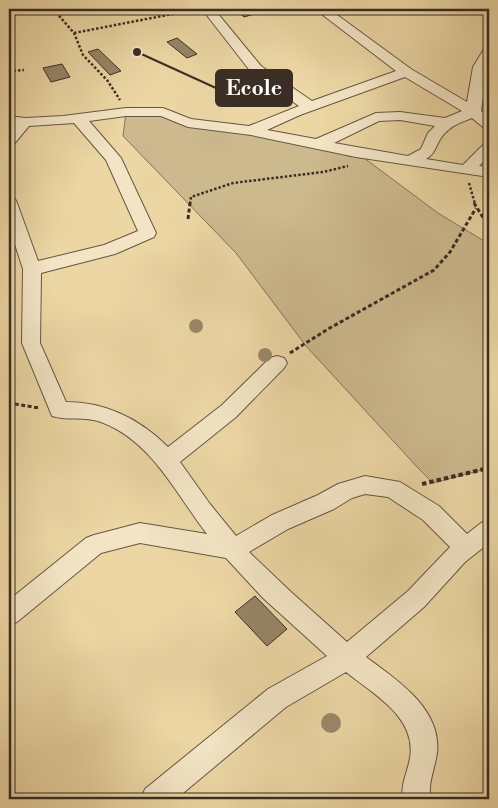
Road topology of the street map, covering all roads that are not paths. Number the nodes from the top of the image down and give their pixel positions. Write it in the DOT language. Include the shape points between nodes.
graph roads {
  1 [pos="208,9"];
  2 [pos="321,9"];
  3 [pos="489,52"];
  4 [pos="406,72"];
  5 [pos="311,106"];
  6 [pos="473,112"];
  7 [pos="78,118"];
  8 [pos="9,120"];
  9 [pos="25,122"];
  10 [pos="446,124"];
  11 [pos="489,125"];
  12 [pos="251,131"];
  13 [pos="9,141"];
  14 [pos="319,144"];
  15 [pos="489,147"];
  16 [pos="409,161"];
  17 [pos="467,170"];
  18 [pos="489,172"];
  19 [pos="9,203"];
  20 [pos="32,269"];
  21 [pos="277,363"];
  22 [pos="167,460"];
  23 [pos="489,530"];
  24 [pos="467,548"];
  25 [pos="234,549"];
  26 [pos="9,614"];
  27 [pos="348,658"];
  28 [pos="155,799"];
  29 [pos="417,799"];
  1 -- 5 [label="street" via="256,69"];
  2 -- 4 [label="street"];
  3 -- 6 [label="street" via="480,68"];
  4 -- 5 [label="street"];
  4 -- 6 [label="street"];
  5 -- 12 [label="street"];
  6 -- 10 [label="street"];
  6 -- 11 [label="street"];
  7 -- 9 [label="street"];
  7 -- 12 [label="street" via="126,112 164,112 188,122"];
  7 -- 20 [label="street" via="113,158 148,233 110,250"];
  8 -- 9 [label="street"];
  9 -- 13 [label="street"];
  10 -- 14 [label="street" via="400,116 376,117"];
  10 -- 16 [label="street" via="436,133 427,152"];
  12 -- 14 [label="street"];
  14 -- 16 [label="street"];
  15 -- 17 [label="street"];
  16 -- 17 [label="street"];
  17 -- 18 [label="street"];
  19 -- 20 [label="street"];
  20 -- 22 [label="street" via="31,343 59,410 96,411 148,441"];
  21 -- 22 [label="street" via="229,411"];
  22 -- 25 [label="street" via="202,512"];
  23 -- 24 [label="street"];
  24 -- 25 [label="street" via="431,513 392,488 365,485 346,490 280,522"];
  24 -- 27 [label="street" via="416,599"];
  25 -- 26 [label="street" via="140,533 119,537 94,545"];
  25 -- 27 [label="street" via="260,579"];
  27 -- 28 [label="street" via="277,698"];
  27 -- 29 [label="street" via="406,703 422,730 426,746 415,792"];
}
